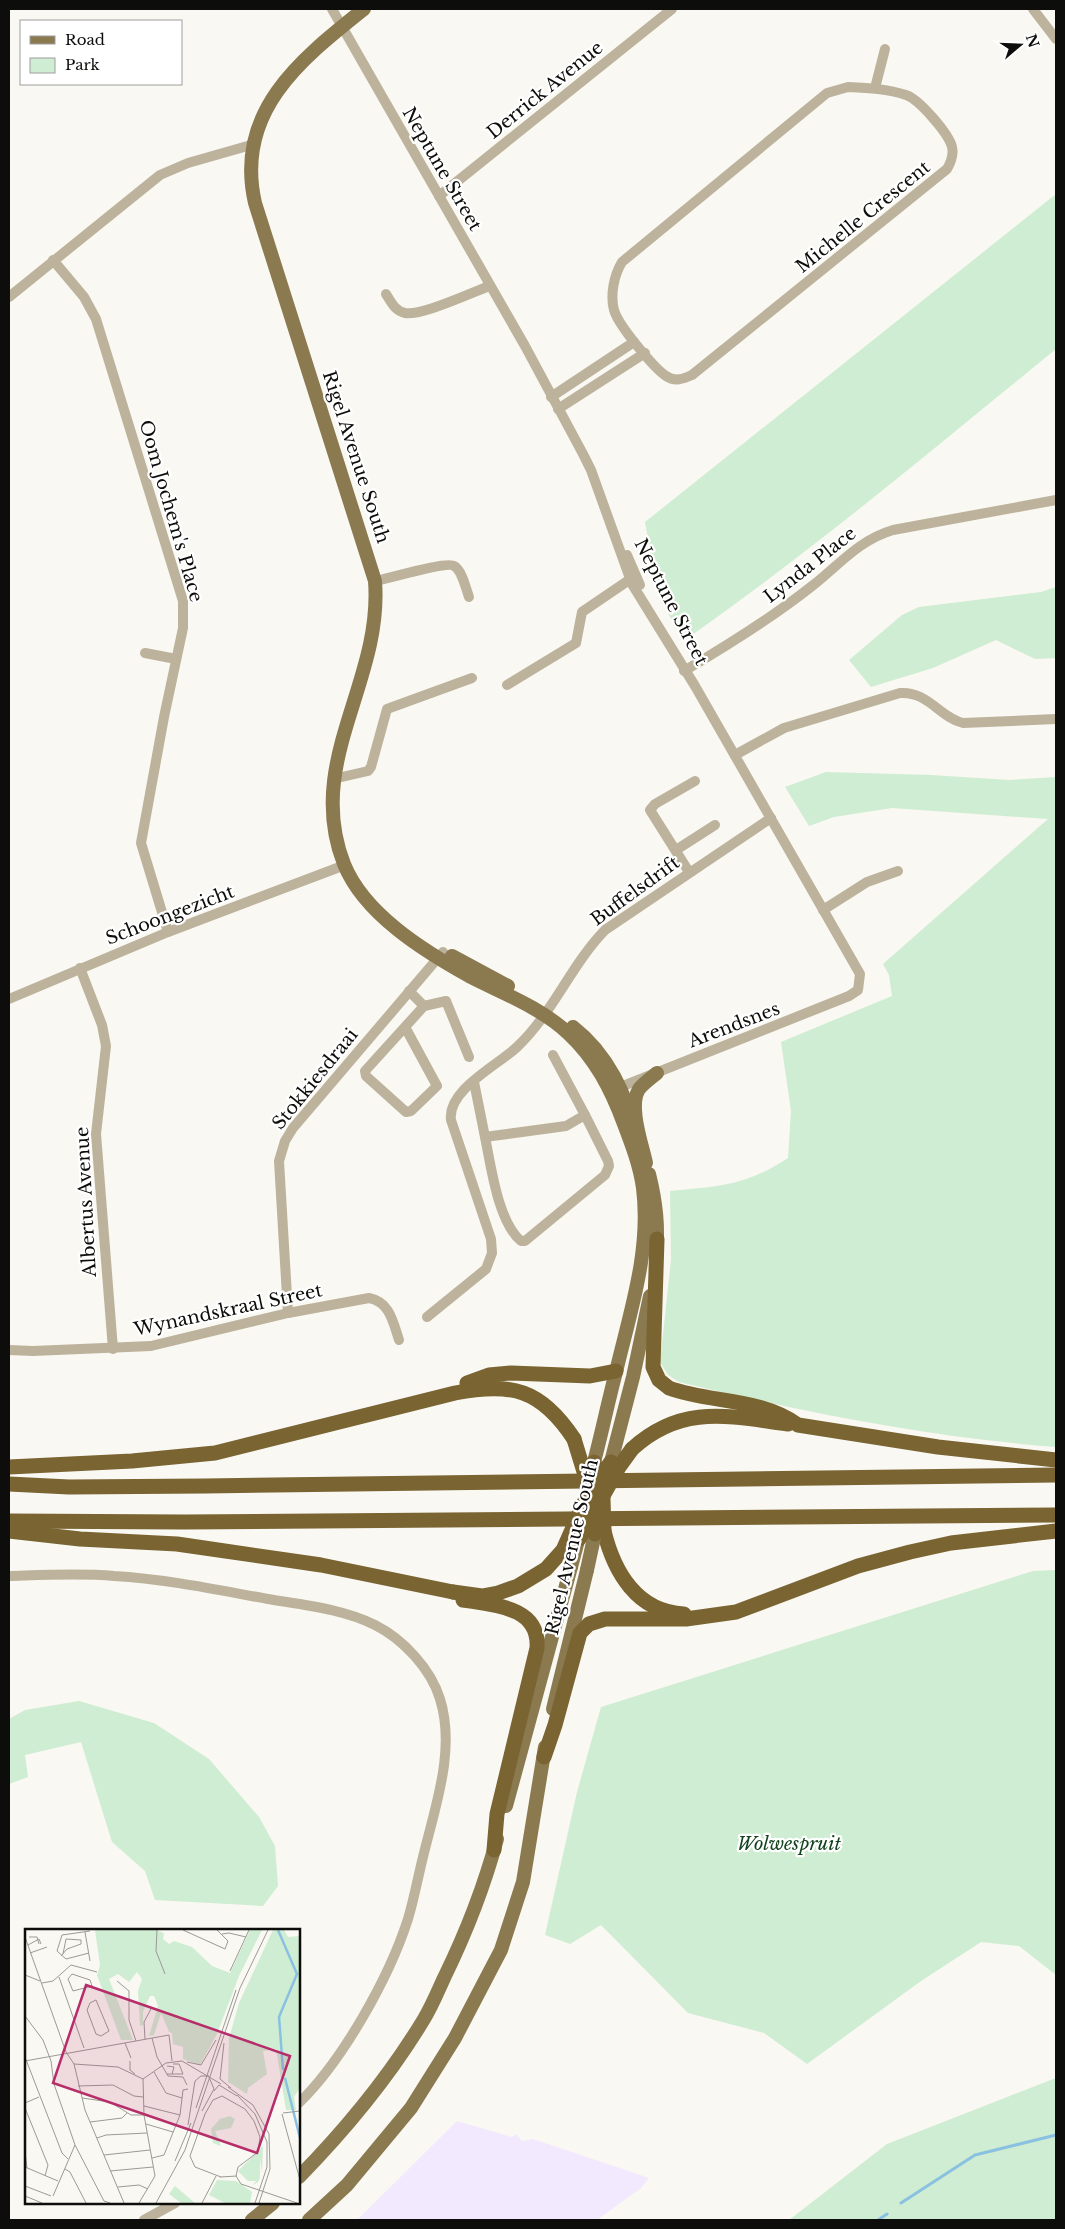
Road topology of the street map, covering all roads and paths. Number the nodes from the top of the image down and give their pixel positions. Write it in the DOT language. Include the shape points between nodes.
graph roads {
  1 [pos="332,9"];
  2 [pos="364,9"];
  3 [pos="672,9"];
  4 [pos="1033,9"];
  5 [pos="342,26"];
  6 [pos="1056,39"];
  7 [pos="885,48"];
  8 [pos="874,88"];
  9 [pos="252,145"];
  10 [pos="439,196"];
  11 [pos="53,260"];
  12 [pos="490,286"];
  13 [pos="386,294"];
  14 [pos="9,297"];
  15 [pos="634,342"];
  16 [pos="644,353"];
  17 [pos="554,396"];
  18 [pos="560,407"];
  19 [pos="1056,500"];
  20 [pos="632,577"];
  21 [pos="375,581"];
  22 [pos="469,597"];
  23 [pos="145,653"];
  24 [pos="176,659"];
  25 [pos="686,670"];
  26 [pos="472,678"];
  27 [pos="507,685"];
  28 [pos="1056,719"];
  29 [pos="735,755"];
  30 [pos="333,779"];
  31 [pos="696,782"];
  32 [pos="771,818"];
  33 [pos="715,825"];
  34 [pos="676,850"];
  35 [pos="345,865"];
  36 [pos="898,871"];
  37 [pos="689,872"];
  38 [pos="823,910"];
  39 [pos="168,932"];
  40 [pos="440,955"];
  41 [pos="80,968"];
  42 [pos="860,979"];
  43 [pos="409,991"];
  44 [pos="9,999"];
  45 [pos="424,1006"];
  46 [pos="546,1012"];
  47 [pos="406,1027"];
  48 [pos="553,1055"];
  49 [pos="469,1058"];
  50 [pos="657,1073"];
  51 [pos="474,1082"];
  52 [pos="615,1088"];
  53 [pos="586,1115"];
  54 [pos="485,1137"];
  55 [pos="646,1163"];
  56 [pos="658,1239"];
  57 [pos="288,1313"];
  58 [pos="427,1317"];
  59 [pos="399,1340"];
  60 [pos="113,1349"];
  61 [pos="9,1350"];
  62 [pos="616,1371"];
  63 [pos="351,1419"];
  64 [pos="798,1425"];
  65 [pos="1056,1460"];
  66 [pos="594,1462"];
  67 [pos="611,1462"];
  68 [pos="9,1467"];
  69 [pos="1056,1475"];
  70 [pos="599,1480"];
  71 [pos="9,1484"];
  72 [pos="596,1496"];
  73 [pos="1056,1515"];
  74 [pos="592,1516"];
  75 [pos="9,1521"];
  76 [pos="1056,1530"];
  77 [pos="9,1531"];
  78 [pos="600,1533"];
  79 [pos="579,1539"];
  80 [pos="9,1576"];
  81 [pos="379,1576"];
  82 [pos="774,1598"];
  83 [pos="544,1757"];
  84 [pos="494,1850"];
  85 [pos="300,2102"];
  86 [pos="300,2176"];
  87 [pos="173,2204"];
  88 [pos="272,2204"];
  89 [pos="144,2220"];
  90 [pos="252,2220"];
  91 [pos="310,2220"];
  1 -- 5 [label="street, Neptune Street"];
  2 -- 5 [label="main road, Rigel Avenue South"];
  3 -- 10 [label="street, Derrick Avenue"];
  4 -- 6 [label="street"];
  5 -- 9 [label="main road, Rigel Avenue South" via="283,82 261,118"];
  5 -- 10 [label="street, Neptune Street"];
  7 -- 8 [label="street"];
  8 -- 15 [label="street, Michelle Crescent" via="848,86 827,93 626,257 618,269 613,304 618,320"];
  8 -- 16 [label="street, Michelle Crescent" via="907,95 918,102 952,144 953,156 947,169 692,376 680,380 666,376"];
  9 -- 11 [label="street" via="188,163 160,175"];
  9 -- 21 [label="main road, Rigel Avenue South" via="250,173 255,203"];
  10 -- 12 [label="street, Neptune Street"];
  11 -- 14 [label="street"];
  11 -- 24 [label="street, Oom Jochem's Place" via="84,297 96,319 178,580 184,628"];
  12 -- 13 [label="street" via="421,311 405,313 394,307"];
  12 -- 17 [label="street, Neptune Street"];
  15 -- 16 [label="street, Michelle Crescent"];
  15 -- 17 [label="street"];
  16 -- 18 [label="street"];
  17 -- 18 [label="street, Neptune Street"];
  18 -- 20 [label="street, Neptune Street" via="597,478"];
  19 -- 25 [label="street, Lynda Place" via="893,530 873,537 771,616"];
  20 -- 25 [label="street, Neptune Street"];
  20 -- 27 [label="street" via="582,612 576,643"];
  21 -- 22 [label="street" via="451,564 457,568"];
  21 -- 30 [label="main road, Rigel Avenue South" via="372,638"];
  23 -- 24 [label="street"];
  24 -- 39 [label="street, Oom Jochem's Place" via="141,843"];
  25 -- 29 [label="street, Neptune Street"];
  26 -- 30 [label="street" via="387,709 368,771"];
  28 -- 29 [label="street" via="963,723 952,720 922,696 900,693 784,728"];
  29 -- 32 [label="street, Neptune Street"];
  30 -- 35 [label="main road, Rigel Avenue South" via="332,815"];
  31 -- 34 [label="street" via="655,804 650,810"];
  32 -- 37 [label="street, Buffelsdrift"];
  32 -- 38 [label="street, Neptune Street"];
  33 -- 34 [label="street"];
  34 -- 37 [label="street"];
  35 -- 39 [label="street, Schoongezicht"];
  35 -- 40 [label="main road, Rigel Avenue South" via="374,909 422,949"];
  36 -- 38 [label="street" via="867,882"];
  37 -- 46 [label="street, Buffelsdrift" via="605,930 590,945"];
  38 -- 42 [label="street, Neptune Street" via="858,969"];
  39 -- 41 [label="street, Schoongezicht"];
  40 -- 43 [label="street, Stokkiesdraai"];
  40 -- 46 [label="main road, Rigel Avenue South"];
  41 -- 44 [label="street, Schoongezicht"];
  41 -- 60 [label="street, Albertus Avenue" via="102,1025 106,1046 96,1134"];
  42 -- 50 [label="street, Arendsnes" via="858,990 849,996"];
  43 -- 45 [label="street"];
  43 -- 57 [label="street, Stokkiesdraai" via="293,1128 281,1149 279,1161"];
  45 -- 47 [label="street"];
  45 -- 49 [label="street" via="446,1001"];
  46 -- 51 [label="street, Buffelsdrift" via="519,1045"];
  46 -- 52 [label="main road, Rigel Avenue South" via="584,1035 598,1049"];
  47 -- 47 [label="street" via="365,1071 366,1076 406,1112 437,1086"];
  48 -- 53 [label="street"];
  50 -- 52 [label="street, Arendsnes"];
  50 -- 55 [label="main road" via="635,1098"];
  51 -- 54 [label="street"];
  51 -- 58 [label="street, Buffelsdrift" via="454,1099 450,1114 491,1239 492,1252 486,1269"];
  52 -- 55 [label="main road, Rigel Avenue South" via="629,1106"];
  52 -- 62 [label="main road, Rigel Avenue South" via="637,1160 644,1211 640,1274"];
  53 -- 54 [label="street" via="566,1126"];
  53 -- 54 [label="street" via="608,1161 605,1175 525,1241 514,1235 500,1203"];
  55 -- 56 [label="main road, Rigel Avenue South"];
  56 -- 64 [label="highway" via="652,1367 659,1380 678,1391 785,1415"];
  56 -- 67 [label="main road, Rigel Avenue South" via="647,1315"];
  57 -- 59 [label="street, Wynandskraal Street" via="358,1299 376,1299 387,1308"];
  57 -- 60 [label="street, Wynandskraal Street" via="151,1346"];
  60 -- 61 [label="street, Wynandskraal Street"];
  62 -- 63 [label="highway" via="580,1376 488,1375"];
  62 -- 66 [label="main road, Rigel Avenue South"];
  63 -- 68 [label="highway" via="215,1453"];
  63 -- 72 [label="highway, bridge" via="455,1393 486,1387 503,1388 533,1398 550,1408 564,1423 574,1439"];
  64 -- 65 [label="highway" via="938,1447"];
  64 -- 72 [label="highway, bridge" via="700,1415 660,1428 632,1449"];
  66 -- 70 [label="highway, bridge"];
  66 -- 72 [label="main road, Rigel Avenue South, bridge"];
  67 -- 70 [label="highway, bridge"];
  67 -- 72 [label="main road, Rigel Avenue South, bridge"];
  69 -- 71 [label="highway" via="214,1486"];
  70 -- 72 [label="highway, bridge"];
  72 -- 74 [label="highway, bridge"];
  72 -- 78 [label="highway, bridge"];
  72 -- 79 [label="main road, Rigel Avenue South, bridge"];
  72 -- 81 [label="highway, bridge" via="546,1569 518,1586 482,1596"];
  73 -- 75 [label="highway"];
  74 -- 78 [label="highway, bridge"];
  74 -- 79 [label="highway, bridge"];
  76 -- 82 [label="highway" via="951,1543 910,1552 858,1566"];
  77 -- 81 [label="highway" via="177,1544"];
  78 -- 82 [label="highway" via="621,1577 635,1593 666,1611 695,1614"];
  78 -- 83 [label="main road, Rigel Avenue South, bridge" via="558,1682"];
  79 -- 84 [label="main road, Rigel Avenue South, bridge"];
  80 -- 85 [label="street" via="114,1576 212,1589 353,1616 391,1635 409,1651 434,1684 441,1700 445,1757 408,1918 390,1964 363,2015"];
  81 -- 84 [label="highway" via="460,1600 519,1613 529,1619 536,1630 537,1648 497,1814"];
  82 -- 83 [label="highway" via="736,1612 710,1617 656,1621 616,1618 589,1624 580,1633"];
  83 -- 91 [label="main road, Rigel Avenue South" via="523,1882 498,1957 455,2038 412,2108 346,2185"];
  84 -- 86 [label="main road, Rigel Avenue South" via="489,1872 463,1939 425,2018 380,2085"];
  87 -- 89 [label="street"];
  88 -- 90 [label="main road"];
}
